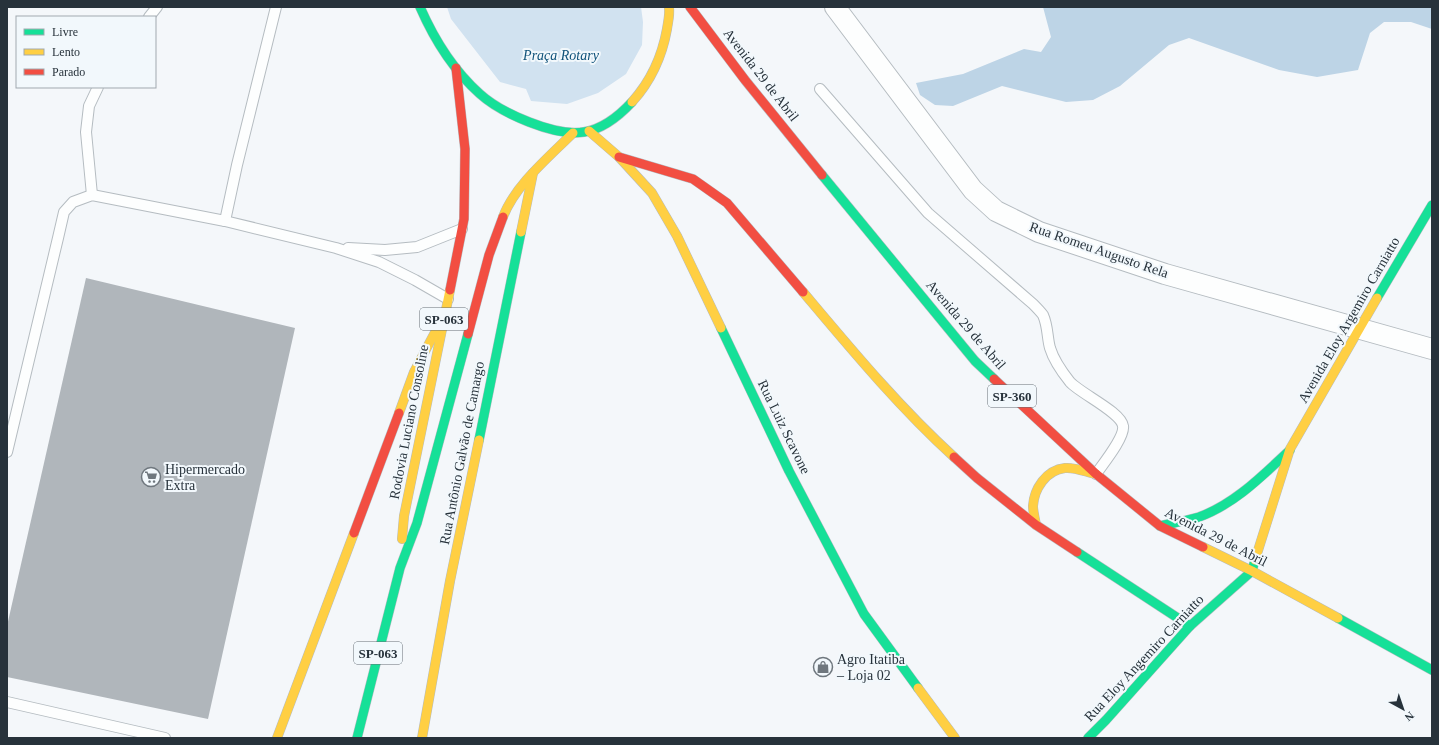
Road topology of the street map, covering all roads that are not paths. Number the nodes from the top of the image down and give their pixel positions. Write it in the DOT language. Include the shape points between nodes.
graph roads {
  1 [pos="157,7"];
  2 [pos="276,7"];
  3 [pos="420,7"];
  4 [pos="669,7"];
  5 [pos="690,7"];
  6 [pos="835,7"];
  7 [pos="150,16"];
  8 [pos="456,68"];
  9 [pos="98,88"];
  10 [pos="820,90"];
  11 [pos="589,131"];
  12 [pos="573,133"];
  13 [pos="619,157"];
  14 [pos="532,173"];
  15 [pos="92,196"];
  16 [pos="1432,205"];
  17 [pos="225,221"];
  18 [pos="462,229"];
  19 [pos="336,248"];
  20 [pos="448,299"];
  21 [pos="445,314"];
  22 [pos="1359,328"];
  23 [pos="1432,349"];
  24 [pos="1290,449"];
  25 [pos="7,452"];
  26 [pos="1096,474"];
  27 [pos="1036,525"];
  28 [pos="1160,526"];
  29 [pos="400,568"];
  30 [pos="1252,571"];
  31 [pos="1190,626"];
  32 [pos="1432,670"];
  33 [pos="7,702"];
  34 [pos="165,738"];
  35 [pos="277,738"];
  36 [pos="357,738"];
  37 [pos="422,738"];
  38 [pos="955,738"];
  39 [pos="1088,738"];
  1 -- 7 [label="lane"];
  2 -- 17 [label="lane"];
  3 -- 8 [label="main road" via="438,44"];
  4 -- 11 [label="main road" via="664,48 650,80 634,102 613,121"];
  5 -- 26 [label="main road, Avenida 29 de Abril / SP-360" via="857,219 975,361"];
  6 -- 22 [label="street, Rua Romeu Augusto Rela" via="973,190 996,211 1039,232 1164,274"];
  8 -- 12 [label="main road" via="481,95 510,114 539,126"];
  8 -- 18 [label="main road, Rodovia Luciano Consoline / SP-063" via="464,149"];
  9 -- 15 [label="lane" via="89,106 86,132"];
  10 -- 26 [label="lane" via="928,213 1033,304 1047,327 1050,348 1059,368 1072,384 1122,421 1124,428 1121,436"];
  11 -- 12 [label="main road"];
  11 -- 13 [label="main road, Rua Luiz Scavone"];
  12 -- 14 [label="main road, Rodovia Luciano Consoline / SP-063"];
  13 -- 27 [label="main road" via="693,180 727,203 882,385 931,436 977,478"];
  13 -- 38 [label="main road, Rua Luiz Scavone" via="652,193 677,236 789,471 864,614"];
  14 -- 29 [label="main road, Rodovia Luciano Consoline / SP-063" via="508,204 489,255 418,523"];
  14 -- 37 [label="main road, Rua Antônio Galvão de Camargo" via="450,581"];
  15 -- 17 [label="lane"];
  15 -- 25 [label="lane" via="73,202 64,212"];
  16 -- 22 [label="main road, Avenida Eloy Argemiro Carniatto"];
  17 -- 19 [label="lane"];
  18 -- 19 [label="lane" via="418,247 385,250"];
  18 -- 20 [label="main road, Rodovia Luciano Consoline / SP-063"];
  19 -- 20 [label="lane" via="378,262"];
  20 -- 21 [label="main road, Rodovia Luciano Consoline / SP-063"];
  21 -- 29 [label="main road, Rodovia Luciano Consoline / SP-063" via="404,516"];
  21 -- 35 [label="main road" via="414,372"];
  22 -- 23 [label="street, Rua Romeu Augusto Rela"];
  22 -- 24 [label="main road, Avenida Eloy Argemiro Carniatto"];
  24 -- 28 [label="main road" via="1247,490 1224,505 1198,517"];
  24 -- 30 [label="main road"];
  26 -- 27 [label="main road" via="1066,468 1047,475 1038,486 1034,498"];
  26 -- 28 [label="main road, Avenida 29 de Abril / SP-360"];
  27 -- 31 [label="main road"];
  28 -- 30 [label="main road, Avenida 29 de Abril / SP-360"];
  29 -- 36 [label="main road, Rodovia Luciano Consoline / SP-063"];
  30 -- 31 [label="main road, Rua Eloy Angemiro Carniatto"];
  30 -- 32 [label="main road, Avenida 29 de Abril / SP-360"];
  31 -- 39 [label="main road, Rua Eloy Angemiro Carniatto"];
  33 -- 34 [label="lane"];
}
